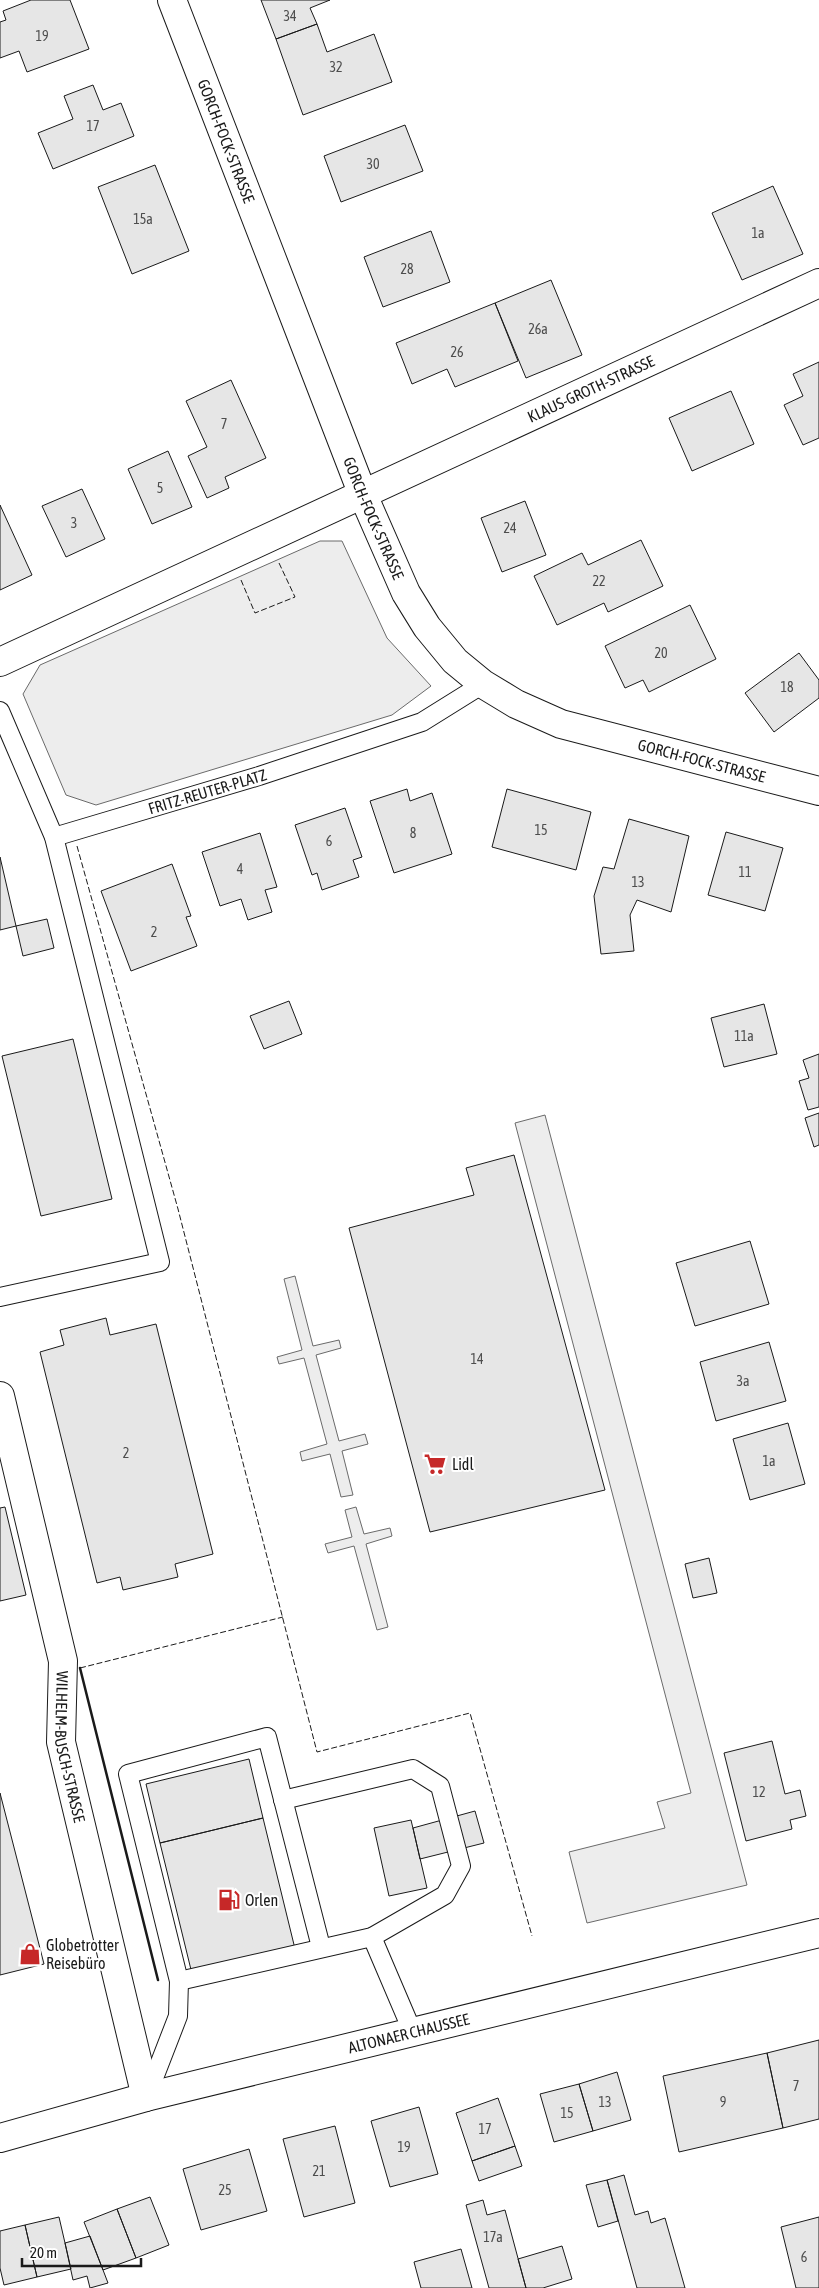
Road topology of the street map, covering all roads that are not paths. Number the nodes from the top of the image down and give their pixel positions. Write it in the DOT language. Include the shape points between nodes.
graph roads {
  1 [pos="172,0"];
  2 [pos="819,283"];
  3 [pos="363,495"];
  4 [pos="0,662"];
  5 [pos="483,684"];
  6 [pos="0,711"];
  7 [pos="819,791"];
  8 [pos="54,837"];
  9 [pos="0,1297"];
  10 [pos="0,1396"];
  11 [pos="283,1800"];
  12 [pos="819,1933"];
  13 [pos="372,1937"];
  14 [pos="321,1947"];
  15 [pos="179,1981"];
  16 [pos="413,2033"];
  17 [pos="146,2098"];
  18 [pos="0,2138"];
  1 -- 3 [label="street, GORCH-FOCK-STRASSE"];
  2 -- 3 [label="street, KLAUS-GROTH-STRASSE"];
  3 -- 4 [label="street"];
  3 -- 5 [label="street, GORCH-FOCK-STRASSE" via="406,593 426,627 455,661"];
  5 -- 7 [label="street, GORCH-FOCK-STRASSE" via="516,704 561,724"];
  5 -- 8 [label="lane, FRITZ-REUTER-PLATZ" via="422,722 258,776"];
  6 -- 8 [label="lane"];
  8 -- 9 [label="lane" via="160,1262"];
  10 -- 17 [label="street, WILHELM-BUSCH-STRASSE" via="63,1661 60,1742"];
  11 -- 13 [label="lane" via="413,1769 440,1786 461,1866 445,1895"];
  11 -- 14 [label="lane"];
  11 -- 15 [label="lane" via="267,1738 128,1774"];
  12 -- 16 [label="street, ALTONAER CHAUSSEE"];
  13 -- 14 [label="lane"];
  13 -- 16 [label="lane"];
  14 -- 15 [label="lane"];
  15 -- 17 [label="lane" via="178,2016"];
  16 -- 17 [label="street, ALTONAER CHAUSSEE"];
  17 -- 18 [label="street, ALTONAER CHAUSSEE"];
}
